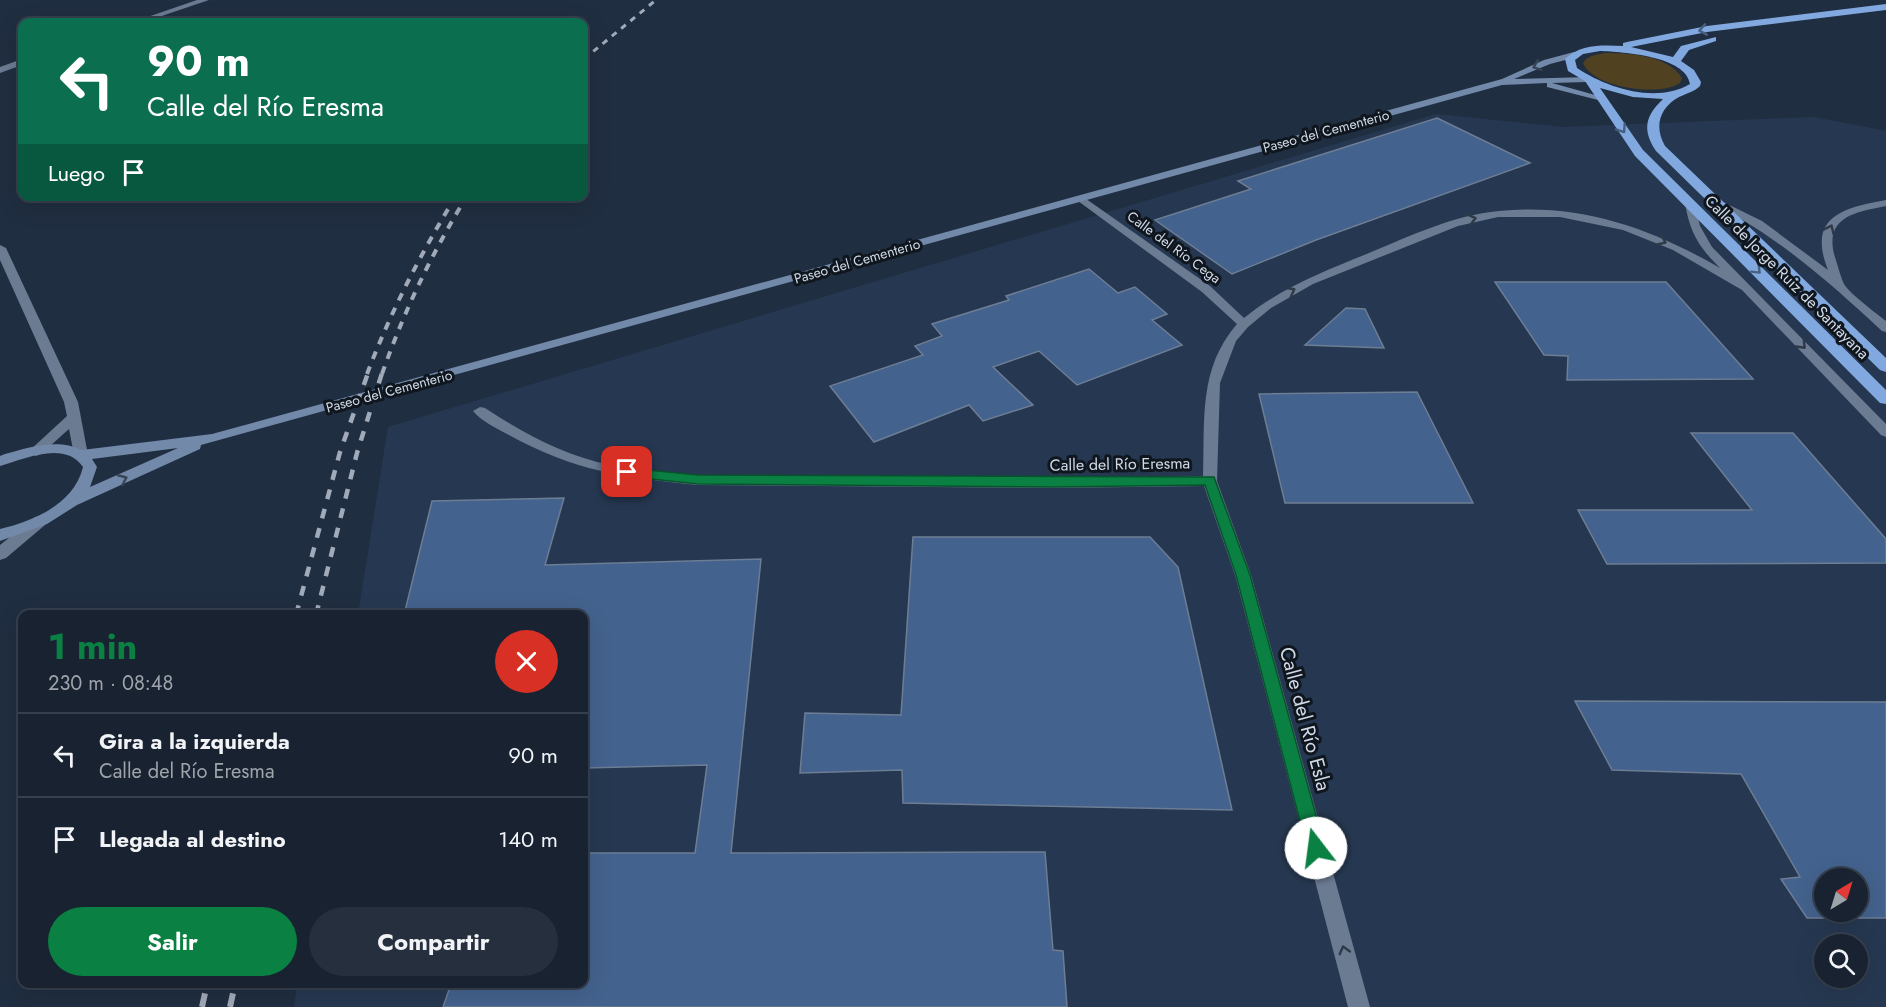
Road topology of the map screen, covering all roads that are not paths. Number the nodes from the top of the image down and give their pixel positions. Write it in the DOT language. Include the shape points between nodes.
graph roads {
  1 [pos="205,0"];
  2 [pos="1886,7"];
  3 [pos="1886,17"];
  4 [pos="149,18"];
  5 [pos="1612,48"];
  6 [pos="1574,55"];
  7 [pos="1675,62"];
  8 [pos="18,63"];
  9 [pos="0,70"];
  10 [pos="1589,80"];
  11 [pos="1532,81"];
  12 [pos="1502,82"];
  13 [pos="1675,94"];
  14 [pos="1603,100"];
  15 [pos="1709,198"];
  16 [pos="1082,199"];
  17 [pos="1690,203"];
  18 [pos="1886,203"];
  19 [pos="0,248"];
  20 [pos="1839,283"];
  21 [pos="1746,288"];
  22 [pos="1244,324"];
  23 [pos="1886,328"];
  24 [pos="1886,368"];
  25 [pos="1886,399"];
  26 [pos="480,411"];
  27 [pos="73,418"];
  28 [pos="1886,432"];
  29 [pos="212,439"];
  30 [pos="36,451"];
  31 [pos="81,455"];
  32 [pos="0,461"];
  33 [pos="1210,481"];
  34 [pos="69,503"];
  35 [pos="40,521"];
  36 [pos="0,535"];
  37 [pos="0,554"];
  38 [pos="1359,1007"];
  1 -- 4 [label="street"];
  2 -- 5 [label="highway, one-way" via="1707,29"];
  3 -- 7 [label="highway" via="1712,39 1685,48"];
  5 -- 6 [label="highway" via="1589,49"];
  5 -- 7 [label="highway"];
  6 -- 10 [label="highway, Calle de Jorge Ruiz de Santayana" via="1570,59 1572,69"];
  6 -- 12 [label="main road, Paseo del Cementerio, one-way"];
  7 -- 13 [label="highway" via="1690,72 1696,82 1691,90"];
  8 -- 9 [label="street"];
  10 -- 11 [label="main road, Paseo del Cementerio"];
  10 -- 13 [label="highway" via="1632,93"];
  10 -- 14 [label="highway, Calle de Jorge Ruiz de Santayana"];
  11 -- 12 [label="main road, Paseo del Cementerio"];
  11 -- 14 [label="main road, Paseo del Cementerio"];
  12 -- 16 [label="main road, Paseo del Cementerio"];
  13 -- 15 [label="highway, Calle de Jorge Ruiz de Santayana" via="1655,114 1652,133 1660,148"];
  14 -- 17 [label="highway, Calle de Jorge Ruiz de Santayana, one-way" via="1639,153"];
  15 -- 20 [label="street, Calle de Jorge Ruiz de Santayana" via="1756,222"];
  15 -- 24 [label="highway, Calle de Jorge Ruiz de Santayana"];
  16 -- 22 [label="street, Calle del Río Cega" via="1206,289"];
  16 -- 29 [label="main road, Paseo del Cementerio"];
  17 -- 21 [label="street, Calle de Jorge Ruiz de Santayana" via="1694,226 1708,249"];
  17 -- 25 [label="highway, Calle de Jorge Ruiz de Santayana, one-way"];
  20 -- 18 [label="street, one-way" via="1825,243 1834,220"];
  19 -- 27 [label="street" via="71,402"];
  20 -- 23 [label="street, Calle de Jorge Ruiz de Santayana"];
  22 -- 21 [label="street, Calle del Río Eresma, one-way" via="1282,296 1337,269 1455,224 1498,214 1560,214 1626,227 1677,248"];
  21 -- 28 [label="street, Calle de Jorge Ruiz de Santayana, one-way"];
  22 -- 33 [label="street, Calle del Río Eresma" via="1230,340 1213,383"];
  26 -- 33 [label="street, Calle del Río Eresma" via="523,437 588,465 643,475 710,480"];
  27 -- 30 [label="street"];
  27 -- 31 [label="street"];
  29 -- 31 [label="main road, Paseo del Cementerio"];
  34 -- 29 [label="main road, Paseo del Cementerio, one-way"];
  30 -- 31 [label="main road, Paseo del Cementerio" via="69,450"];
  30 -- 32 [label="main road, Paseo del Cementerio"];
  31 -- 34 [label="main road" via="87,460 90,475"];
  38 -- 33 [label="street, Calle del Río Esla, one-way" via="1243,575"];
  34 -- 35 [label="main road"];
  35 -- 36 [label="main road"];
  35 -- 37 [label="street"];
}
